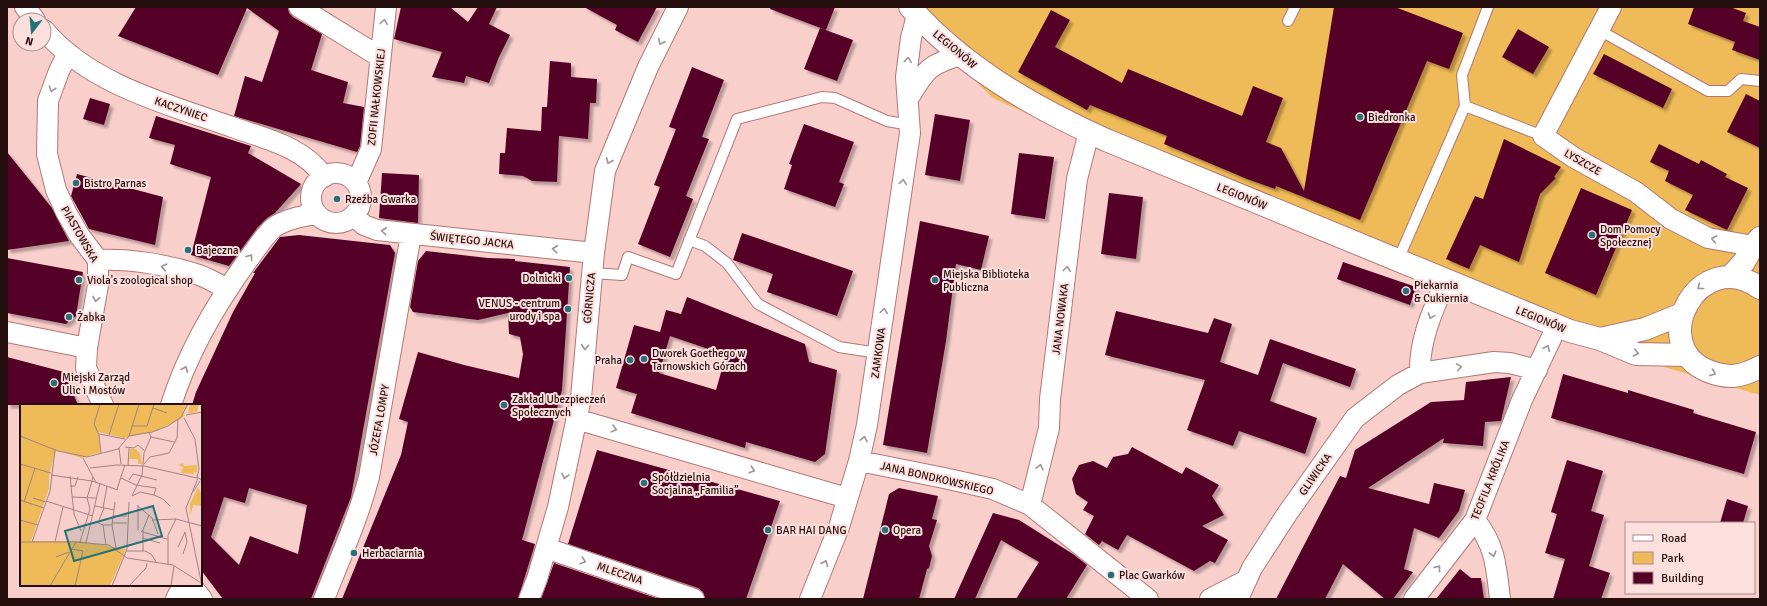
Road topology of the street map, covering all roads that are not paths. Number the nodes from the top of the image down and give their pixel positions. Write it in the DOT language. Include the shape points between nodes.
graph roads {
  1 [pos="299,7"];
  2 [pos="386,7"];
  3 [pos="678,7"];
  4 [pos="1295,7"];
  5 [pos="1488,7"];
  6 [pos="1611,7"];
  7 [pos="913,11"];
  8 [pos="1288,21"];
  9 [pos="1599,30"];
  10 [pos="52,38"];
  11 [pos="68,53"];
  12 [pos="961,55"];
  13 [pos="380,57"];
  14 [pos="1760,80"];
  15 [pos="908,99"];
  16 [pos="1465,106"];
  17 [pos="910,125"];
  18 [pos="1089,132"];
  19 [pos="1543,136"];
  20 [pos="324,177"];
  21 [pos="356,183"];
  22 [pos="316,214"];
  23 [pos="354,216"];
  24 [pos="411,234"];
  25 [pos="689,240"];
  26 [pos="1756,242"];
  27 [pos="594,253"];
  28 [pos="98,260"];
  29 [pos="1398,260"];
  30 [pos="592,273"];
  31 [pos="1731,276"];
  32 [pos="1446,280"];
  33 [pos="227,288"];
  34 [pos="1760,288"];
  35 [pos="1682,314"];
  36 [pos="1557,326"];
  37 [pos="7,332"];
  38 [pos="1600,339"];
  39 [pos="87,348"];
  40 [pos="878,353"];
  41 [pos="1687,355"];
  42 [pos="1537,370"];
  43 [pos="1420,373"];
  44 [pos="1755,375"];
  45 [pos="104,404"];
  46 [pos="171,404"];
  47 [pos="576,419"];
  48 [pos="859,461"];
  49 [pos="847,498"];
  50 [pos="1030,505"];
  51 [pos="1475,520"];
  52 [pos="546,548"];
  53 [pos="1245,581"];
  54 [pos="183,590"];
  55 [pos="202,599"];
  56 [pos="324,599"];
  57 [pos="529,599"];
  58 [pos="694,599"];
  59 [pos="810,599"];
  60 [pos="1148,599"];
  61 [pos="1210,599"];
  62 [pos="1238,599"];
  63 [pos="1414,599"];
  64 [pos="1500,599"];
  1 -- 13 [label="street"];
  13 -- 2 [label="street, ZOFII NAŁKOWSKIEJ, one-way"];
  3 -- 27 [label="street, GÓRNICZA, one-way" via="648,67 606,170"];
  4 -- 8 [label="lane"];
  5 -- 16 [label="lane" via="1462,75"];
  6 -- 9 [label="street"];
  7 -- 12 [label="street, LEGIONÓW"];
  15 -- 7 [label="street, ZAMKOWA, one-way" via="906,77"];
  9 -- 14 [label="lane" via="1708,91 1728,91 1741,79"];
  9 -- 19 [label="street"];
  10 -- 11 [label="street, KACZYNIEC"];
  11 -- 20 [label="street, KACZYNIEC" via="111,81 136,93 294,150 313,163"];
  11 -- 28 [label="street, PIASTOWSKA, one-way" via="48,101 47,154 54,185 66,212"];
  12 -- 15 [label="street" via="930,67"];
  12 -- 18 [label="street, LEGIONÓW" via="1031,103"];
  13 -- 21 [label="street, ZOFII NAŁKOWSKIEJ" via="378,98 371,149"];
  15 -- 17 [label="street, ZAMKOWA"];
  16 -- 19 [label="lane"];
  16 -- 29 [label="lane"];
  17 -- 25 [label="lane" via="887,121 835,98 822,97 736,119"];
  40 -- 17 [label="street, ZAMKOWA, one-way"];
  18 -- 29 [label="street, LEGIONÓW"];
  50 -- 18 [label="street, JANA NOWAKA, one-way" via="1049,428 1050,399 1077,179"];
  26 -- 19 [label="street, LYSZCZE, one-way" via="1708,238 1671,219 1636,192 1572,157"];
  20 -- 21 [label="street" via="330,174 345,175"];
  20 -- 22 [label="street" via="314,187 312,194 311,201"];
  21 -- 23 [label="street" via="361,196"];
  22 -- 23 [label="street" via="332,223 344,222"];
  33 -- 22 [label="street, one-way" via="274,228 296,218"];
  24 -- 23 [label="street, ŚWIĘTEGO JACKA, one-way" via="371,229"];
  27 -- 24 [label="street, ŚWIĘTEGO JACKA, one-way"];
  24 -- 56 [label="street, JÓZEFA LOMPY" via="369,476 352,530"];
  25 -- 30 [label="lane" via="676,274 628,257 622,275"];
  25 -- 40 [label="lane" via="705,246 727,263 758,304 839,347"];
  26 -- 31 [label="street" via="1744,262"];
  27 -- 30 [label="street, GÓRNICZA"];
  33 -- 28 [label="street, one-way" via="199,275 141,262 125,259"];
  28 -- 39 [label="street, PIASTOWSKA, one-way" via="98,285"];
  29 -- 32 [label="street, LEGIONÓW"];
  30 -- 47 [label="street, GÓRNICZA, one-way" via="581,398"];
  31 -- 34 [label="street"];
  31 -- 35 [label="street, one-way" via="1715,279 1700,286 1689,298"];
  32 -- 36 [label="street, LEGIONÓW"];
  32 -- 43 [label="street, one-way" via="1421,347"];
  46 -- 33 [label="street, one-way" via="191,354"];
  35 -- 38 [label="street, LEGIONÓW" via="1645,329"];
  35 -- 41 [label="street" via="1680,340"];
  36 -- 38 [label="street, LEGIONÓW"];
  42 -- 36 [label="street, TEOFILA KRÓLIKA, one-way"];
  37 -- 39 [label="street"];
  38 -- 41 [label="street, LEGIONÓW, one-way" via="1636,354"];
  39 -- 45 [label="street, PIASTOWSKA" via="86,368"];
  48 -- 40 [label="street, ZAMKOWA, one-way"];
  41 -- 44 [label="street, one-way" via="1700,368 1720,376"];
  43 -- 42 [label="street, GLIWICKA, one-way" via="1494,362"];
  42 -- 51 [label="street, TEOFILA KRÓLIKA" via="1522,400"];
  43 -- 53 [label="street, GLIWICKA" via="1398,385 1355,418 1287,514"];
  47 -- 49 [label="street, one-way"];
  47 -- 52 [label="street, GÓRNICZA, one-way" via="558,507"];
  48 -- 49 [label="street, ZAMKOWA"];
  48 -- 50 [label="street, JANA BONDKOWSKIEGO" via="993,489"];
  59 -- 49 [label="street, ZAMKOWA, one-way" via="839,527"];
  50 -- 60 [label="street, JANA BONDKOWSKIEGO"];
  63 -- 51 [label="street, TEOFILA KRÓLIKA, one-way"];
  51 -- 64 [label="street, one-way" via="1491,545"];
  52 -- 57 [label="street, GÓRNICZA"];
  52 -- 58 [label="street, MLECZNA, one-way"];
  53 -- 61 [label="street"];
  53 -- 62 [label="street, GLIWICKA"];
  54 -- 55 [label="street"];
}
